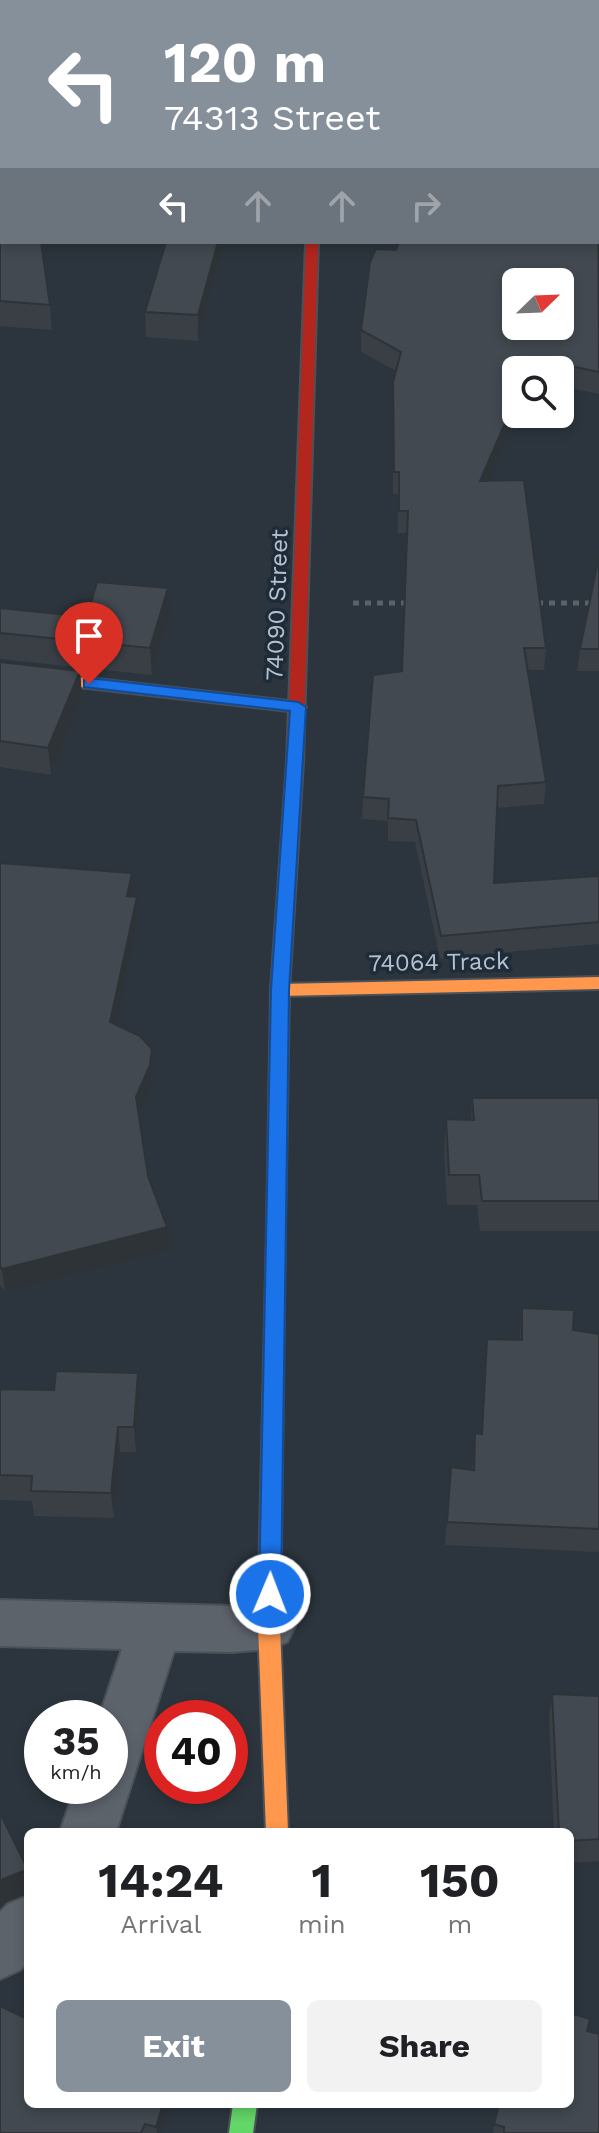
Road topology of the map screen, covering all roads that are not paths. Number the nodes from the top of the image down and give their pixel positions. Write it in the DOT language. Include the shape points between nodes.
graph roads {
  1 [pos="312,244"];
  2 [pos="0,673"];
  3 [pos="298,707"];
  4 [pos="599,983"];
  5 [pos="280,990"];
  6 [pos="0,1623"];
  7 [pos="269,1626"];
  8 [pos="155,1628"];
  9 [pos="128,1710"];
  10 [pos="97,1804"];
  11 [pos="89,1828"];
  12 [pos="277,1828"];
  13 [pos="24,1927"];
  14 [pos="0,1951"];
  15 [pos="244,2108"];
  16 [pos="241,2133"];
  1 -- 3 [label="street, 74090 Street"];
  2 -- 3 [label="street"];
  3 -- 5 [label="street, 74090 Street"];
  4 -- 5 [label="street, 74064 Track"];
  5 -- 7 [label="street, 74090 Street"];
  6 -- 8 [label="street"];
  7 -- 8 [label="street"];
  7 -- 12 [label="street, 74090 Street"];
  8 -- 9 [label="street"];
  10 -- 11 [label="street"];
  13 -- 14 [label="street"];
  15 -- 16 [label="street"];
}
